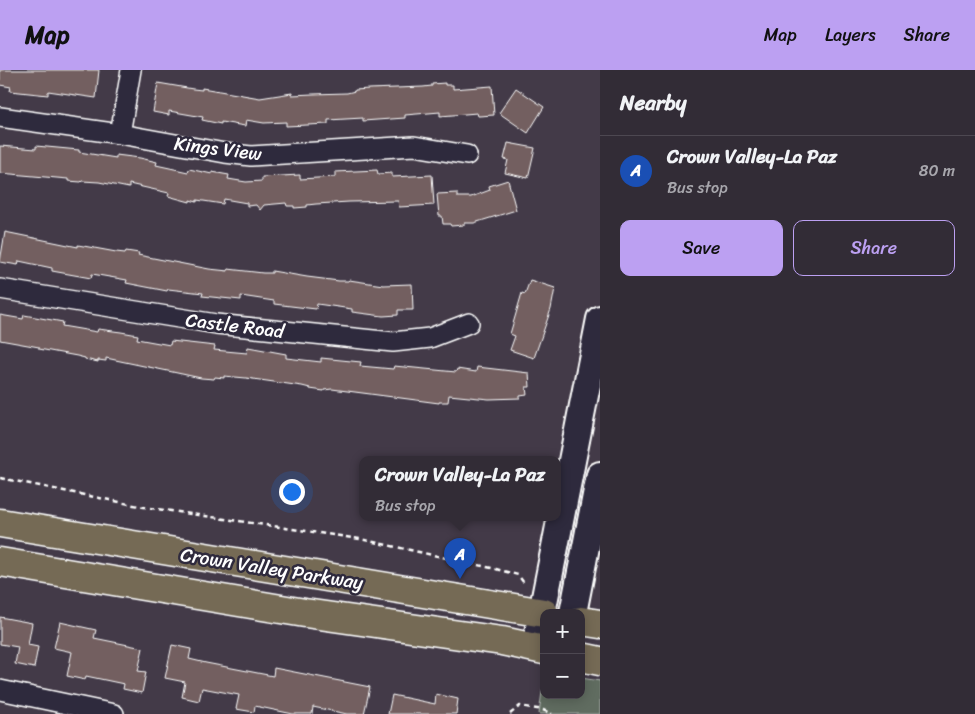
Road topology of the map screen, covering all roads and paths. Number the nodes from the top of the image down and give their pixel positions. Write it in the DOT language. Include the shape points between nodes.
graph roads {
  1 [pos="132,70"];
  2 [pos="0,116"];
  3 [pos="120,134"];
  4 [pos="467,156"];
  5 [pos="0,289"];
  6 [pos="600,319"];
  7 [pos="469,323"];
  8 [pos="600,475"];
  9 [pos="0,478"];
  10 [pos="561,520"];
  11 [pos="561,521"];
  12 [pos="0,523"];
  13 [pos="0,562"];
  14 [pos="524,583"];
  15 [pos="544,609"];
  16 [pos="573,609"];
  17 [pos="540,613"];
  18 [pos="585,622"];
  19 [pos="600,624"];
  20 [pos="539,649"];
  21 [pos="585,658"];
  22 [pos="600,661"];
  23 [pos="0,690"];
  24 [pos="114,714"];
  25 [pos="510,714"];
  26 [pos="552,714"];
  1 -- 3 [label="street"];
  2 -- 3 [label="street, Kings View"];
  3 -- 4 [label="street, Kings View" via="251,156 414,146"];
  5 -- 7 [label="street, Castle Road" via="216,324 393,342 430,338"];
  6 -- 10 [label="main road"];
  8 -- 16 [label="main road"];
  9 -- 14 [label="path" via="144,507 360,539 496,569 518,575"];
  11 -- 15 [label="main road"];
  12 -- 17 [label="main road, Crown Valley Parkway"];
  13 -- 20 [label="main road, Crown Valley Parkway"];
  18 -- 19 [label="main road"];
  21 -- 22 [label="main road"];
  23 -- 24 [label="street"];
  25 -- 26 [label="path" via="520,706"];
}
